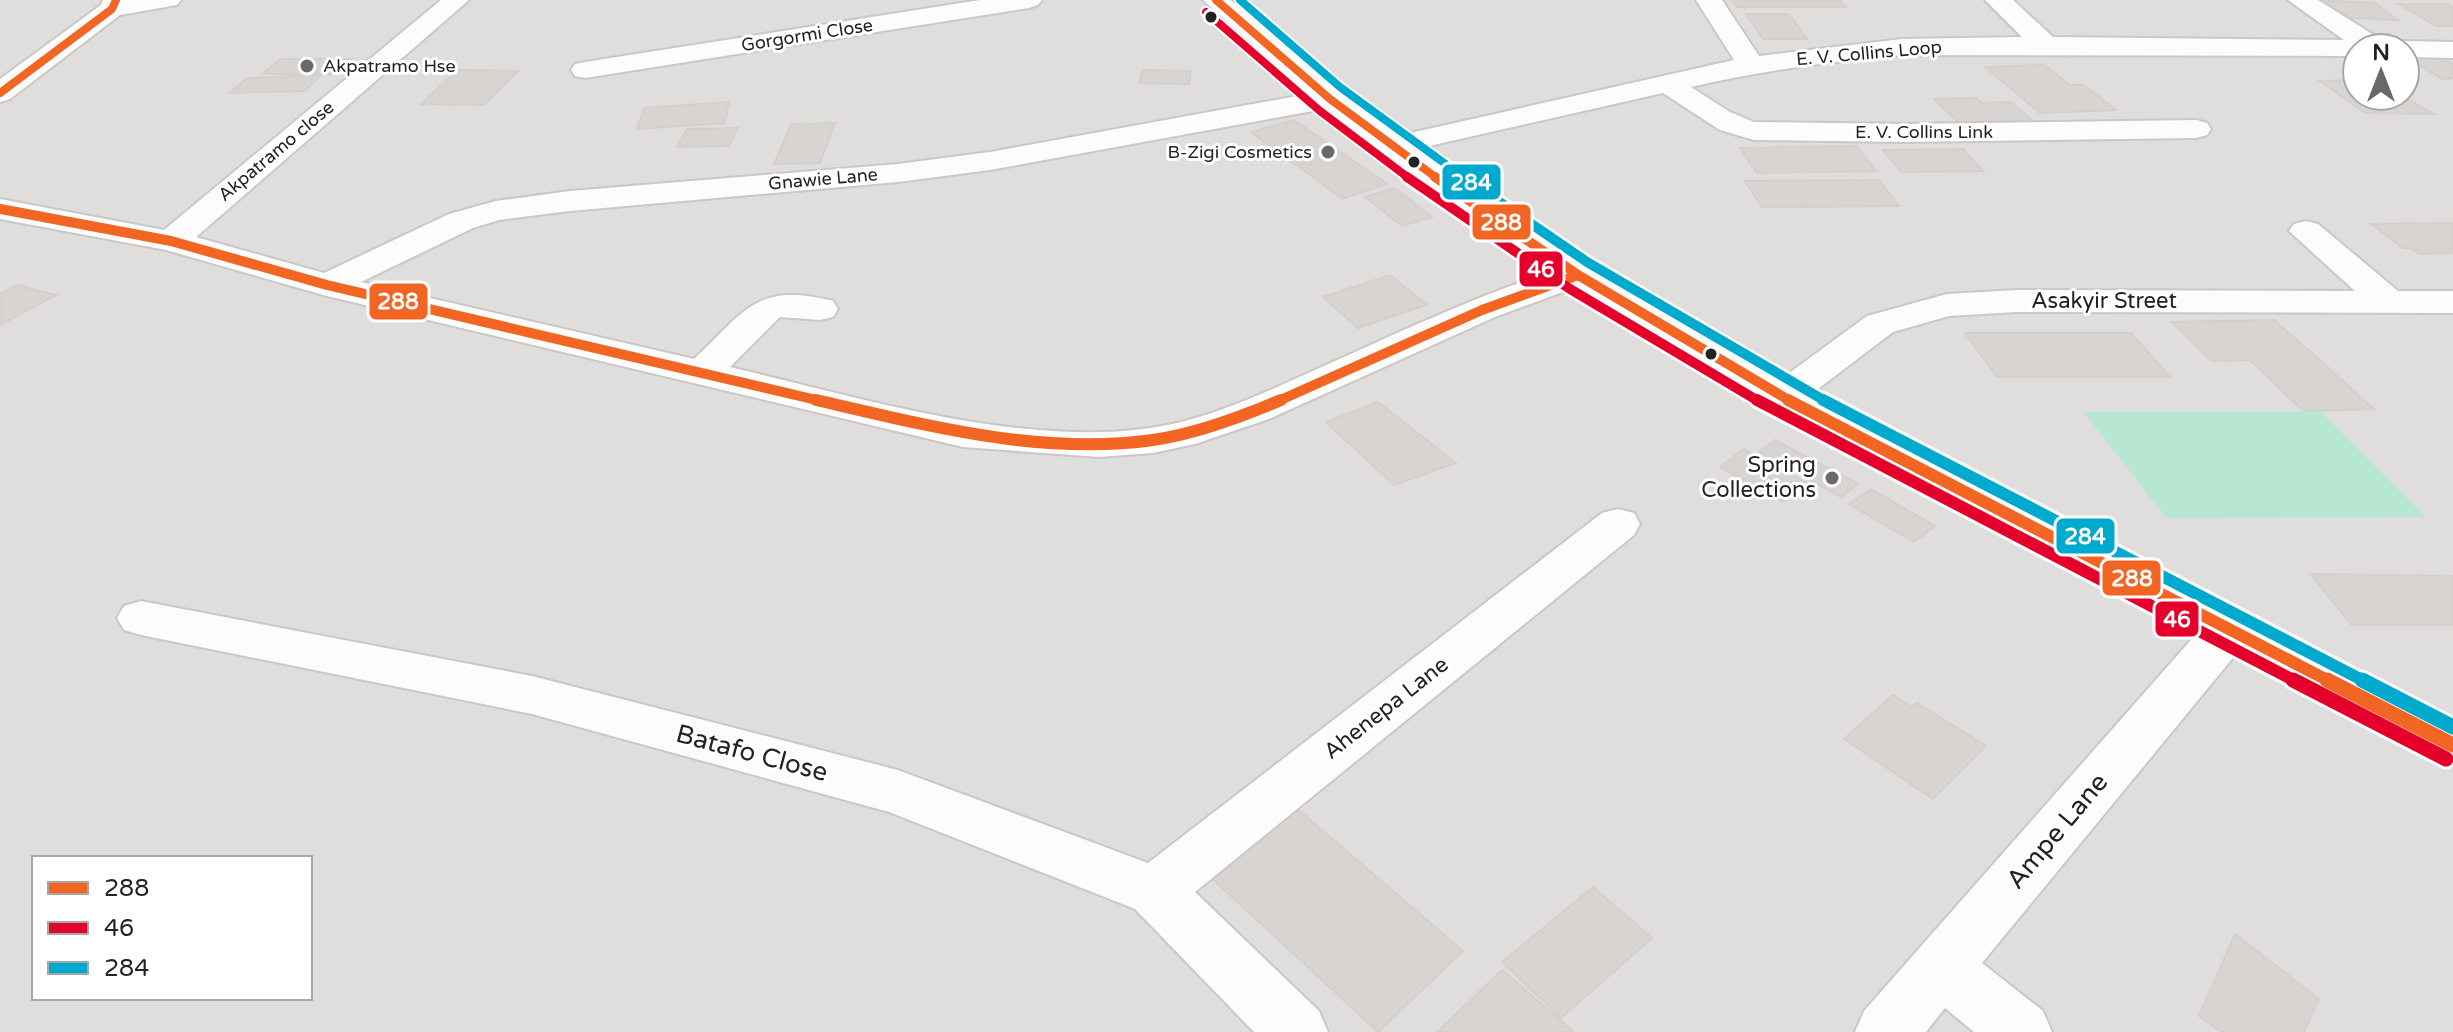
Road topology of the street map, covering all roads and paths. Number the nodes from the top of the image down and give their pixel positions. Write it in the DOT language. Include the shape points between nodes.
graph roads {
  1 [pos="168,0"];
  2 [pos="456,0"];
  3 [pos="1029,0"];
  4 [pos="1216,0"];
  5 [pos="1709,0"];
  6 [pos="1998,0"];
  7 [pos="2301,0"];
  8 [pos="114,4"];
  9 [pos="2350,32"];
  10 [pos="2046,45"];
  11 [pos="2341,48"];
  12 [pos="2421,49"];
  13 [pos="2453,50"];
  14 [pos="1751,65"];
  15 [pos="585,70"];
  16 [pos="1666,83"];
  17 [pos="0,93"];
  18 [pos="1330,99"];
  19 [pos="2196,129"];
  20 [pos="1391,146"];
  21 [pos="0,209"];
  22 [pos="2306,231"];
  23 [pos="171,241"];
  24 [pos="1578,275"];
  25 [pos="327,285"];
  26 [pos="2388,301"];
  27 [pos="2453,302"];
  28 [pos="820,309"];
  29 [pos="702,373"];
  30 [pos="1783,397"];
  31 [pos="1618,524"];
  32 [pos="141,618"];
  33 [pos="2228,630"];
  34 [pos="2453,745"];
  35 [pos="1155,891"];
  36 [pos="1942,967"];
  37 [pos="1297,1032"];
  38 [pos="1886,1032"];
  39 [pos="2021,1032"];
  1 -- 8 [label="street"];
  2 -- 23 [label="street, Akpatramo close"];
  3 -- 15 [label="street, Gorgormi Close"];
  4 -- 18 [label="street"];
  5 -- 14 [label="street"];
  6 -- 10 [label="street"];
  7 -- 9 [label="street"];
  8 -- 17 [label="street"];
  10 -- 11 [label="street, E. V. Collins Loop"];
  10 -- 14 [label="street, E. V. Collins Loop" via="1902,47"];
  12 -- 13 [label="street"];
  14 -- 16 [label="street, E. V. Collins Loop"];
  16 -- 19 [label="street, E. V. Collins Link" via="1719,119 1754,131"];
  16 -- 20 [label="street, E. V. Collins Loop"];
  18 -- 20 [label="street"];
  18 -- 25 [label="street, Gnawie Lane" via="944,167 496,211 461,221"];
  20 -- 24 [label="street"];
  21 -- 23 [label="street"];
  22 -- 26 [label="street"];
  23 -- 25 [label="street"];
  24 -- 29 [label="street" via="1497,303 1240,418 1178,435 1121,442 963,434"];
  24 -- 30 [label="street"];
  25 -- 29 [label="street"];
  26 -- 27 [label="street, Asakyir Street"];
  26 -- 30 [label="street, Asakyir Street" via="1947,305 1880,324"];
  28 -- 29 [label="street" via="777,304 767,309"];
  30 -- 33 [label="street"];
  31 -- 35 [label="street, Ahenepa Lane"];
  32 -- 35 [label="street, Batafo Close" via="532,695 768,756 898,792"];
  33 -- 34 [label="street"];
  33 -- 36 [label="street, Ampe Lane"];
  35 -- 37 [label="street, Batafo Close"];
  36 -- 38 [label="street, Ampe Lane"];
  36 -- 39 [label="street"];
}
